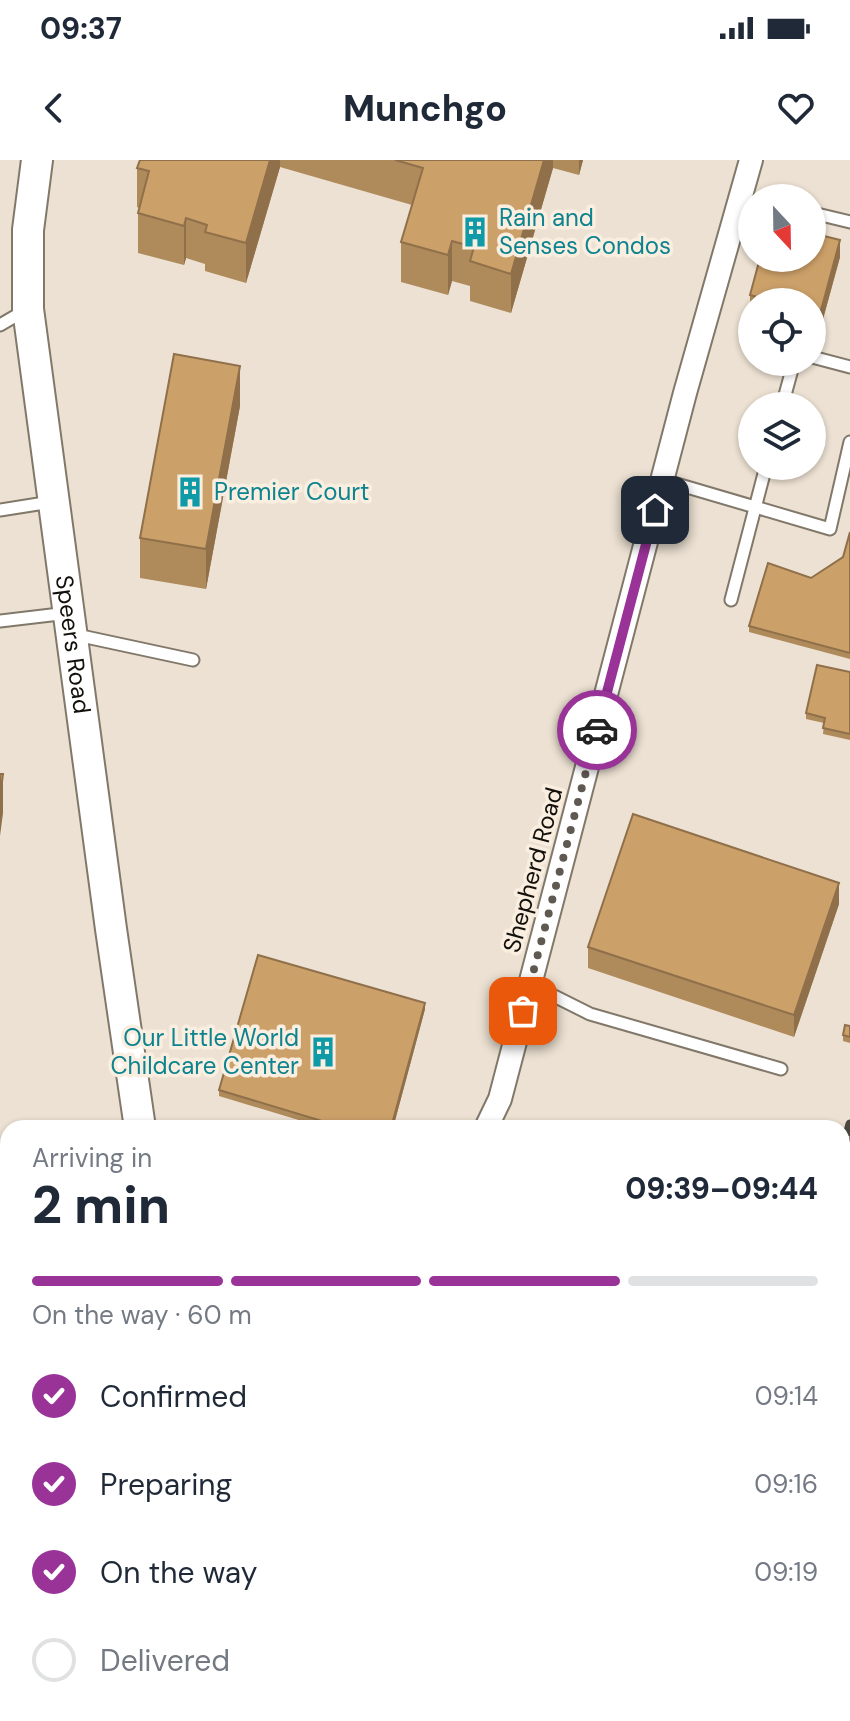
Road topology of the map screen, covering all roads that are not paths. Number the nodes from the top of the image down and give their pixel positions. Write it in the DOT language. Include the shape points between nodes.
graph roads {
  1 [pos="37,160"];
  2 [pos="751,160"];
  3 [pos="826,216"];
  4 [pos="850,222"];
  5 [pos="28,309"];
  6 [pos="0,325"];
  7 [pos="826,361"];
  8 [pos="850,367"];
  9 [pos="850,442"];
  10 [pos="663,480"];
  11 [pos="762,480"];
  12 [pos="53,502"];
  13 [pos="755,508"];
  14 [pos="0,510"];
  15 [pos="731,600"];
  16 [pos="0,621"];
  17 [pos="70,623"];
  18 [pos="193,660"];
  19 [pos="530,984"];
  20 [pos="781,1069"];
  21 [pos="139,1120"];
  22 [pos="490,1120"];
  1 -- 5 [label="main road, Speers Road" via="28,230"];
  2 -- 10 [label="street, Shepherd Road"];
  3 -- 4 [label="lane"];
  5 -- 6 [label="lane"];
  5 -- 12 [label="main road, Speers Road"];
  7 -- 8 [label="lane"];
  9 -- 13 [label="lane" via="830,529"];
  10 -- 13 [label="lane"];
  10 -- 19 [label="street, Shepherd Road"];
  11 -- 13 [label="lane"];
  12 -- 14 [label="lane"];
  12 -- 17 [label="main road, Speers Road"];
  13 -- 15 [label="lane"];
  16 -- 17 [label="lane"];
  17 -- 18 [label="lane"];
  17 -- 21 [label="main road, Speers Road"];
  19 -- 20 [label="lane" via="590,1014"];
  19 -- 22 [label="street, Shepherd Road"];
}
